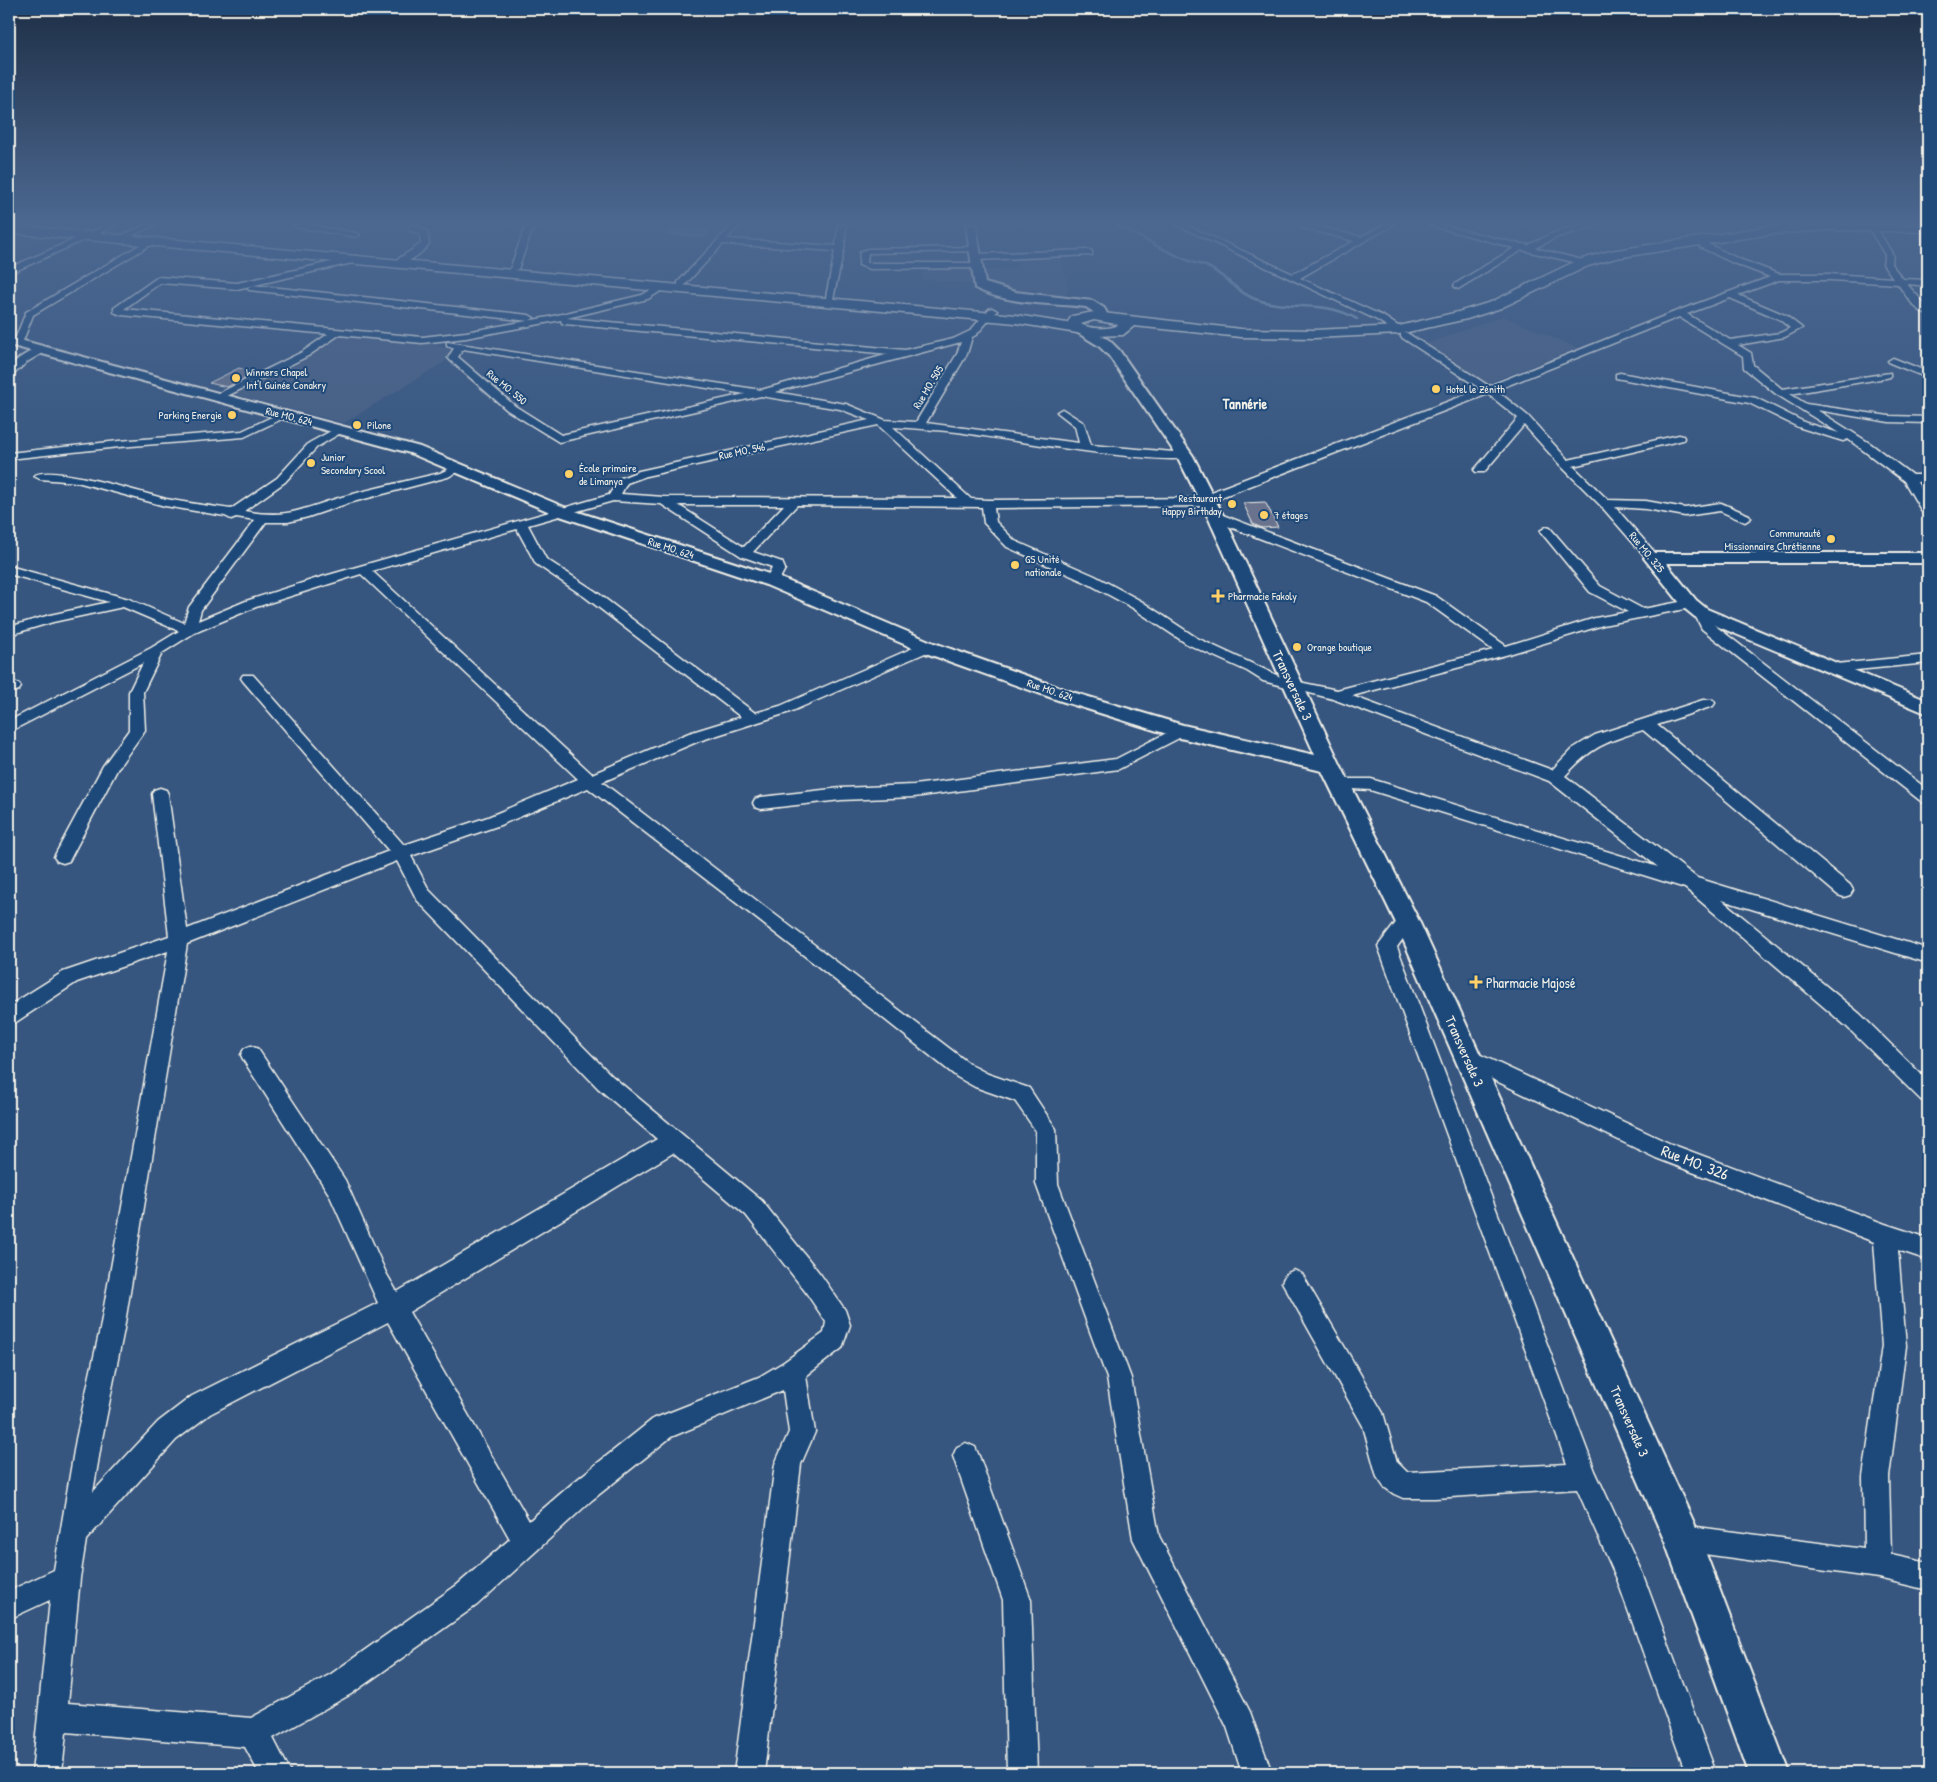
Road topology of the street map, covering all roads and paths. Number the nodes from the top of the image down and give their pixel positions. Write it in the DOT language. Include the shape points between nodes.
graph roads {
  1 [pos="40,308"];
  2 [pos="120,308"];
  3 [pos="436,308"];
  4 [pos="598,308"];
  5 [pos="918,308"];
  6 [pos="934,308"];
  7 [pos="1098,308"];
  8 [pos="1360,308"];
  9 [pos="1484,308"];
  10 [pos="1505,308"];
  11 [pos="1692,308"];
  12 [pos="1762,308"];
  13 [pos="1680,313"];
  14 [pos="989,314"];
  15 [pos="1103,316"];
  16 [pos="549,320"];
  17 [pos="1080,325"];
  18 [pos="337,332"];
  19 [pos="1402,332"];
  20 [pos="466,334"];
  21 [pos="1119,334"];
  22 [pos="968,335"];
  23 [pos="422,340"];
  24 [pos="11,342"];
  25 [pos="449,344"];
  26 [pos="1730,344"];
  27 [pos="460,346"];
  28 [pos="41,350"];
  29 [pos="905,353"];
  30 [pos="1893,361"];
  31 [pos="10,369"];
  32 [pos="1886,375"];
  33 [pos="1928,375"];
  34 [pos="1620,376"];
  35 [pos="1488,390"];
  36 [pos="1780,392"];
  37 [pos="758,394"];
  38 [pos="217,398"];
  39 [pos="1802,405"];
  40 [pos="1062,412"];
  41 [pos="282,414"];
  42 [pos="1524,418"];
  43 [pos="1928,420"];
  44 [pos="881,422"];
  45 [pos="920,424"];
  46 [pos="340,429"];
  47 [pos="1679,438"];
  48 [pos="1867,446"];
  49 [pos="1086,447"];
  50 [pos="9,456"];
  51 [pos="1184,456"];
  52 [pos="1566,464"];
  53 [pos="459,468"];
  54 [pos="1480,470"];
  55 [pos="40,476"];
  56 [pos="1928,478"];
  57 [pos="1909,479"];
  58 [pos="613,497"];
  59 [pos="664,500"];
  60 [pos="794,501"];
  61 [pos="968,502"];
  62 [pos="1605,503"];
  63 [pos="988,504"];
  64 [pos="1212,509"];
  65 [pos="563,512"];
  66 [pos="1928,512"];
  67 [pos="231,514"];
  68 [pos="1745,518"];
  69 [pos="262,519"];
  70 [pos="521,524"];
  71 [pos="1546,531"];
  72 [pos="745,553"];
  73 [pos="1653,558"];
  74 [pos="1928,558"];
  75 [pos="363,569"];
  76 [pos="9,570"];
  77 [pos="29,576"];
  78 [pos="772,581"];
  79 [pos="9,586"];
  80 [pos="124,602"];
  81 [pos="1695,609"];
  82 [pos="1641,613"];
  83 [pos="189,630"];
  84 [pos="9,631"];
  85 [pos="927,647"];
  86 [pos="1504,650"];
  87 [pos="156,651"];
  88 [pos="1928,659"];
  89 [pos="1836,668"];
  90 [pos="248,678"];
  91 [pos="1293,686"];
  92 [pos="1337,695"];
  93 [pos="1708,703"];
  94 [pos="1928,708"];
  95 [pos="752,719"];
  96 [pos="1647,725"];
  97 [pos="9,727"];
  98 [pos="1180,731"];
  99 [pos="1335,775"];
  100 [pos="1555,777"];
  101 [pos="591,782"];
  102 [pos="160,794"];
  103 [pos="1928,798"];
  104 [pos="761,803"];
  105 [pos="400,853"];
  106 [pos="63,857"];
  107 [pos="1692,884"];
  108 [pos="1844,890"];
  109 [pos="1407,921"];
  110 [pos="179,940"];
  111 [pos="1928,956"];
  112 [pos="9,1016"];
  113 [pos="251,1055"];
  114 [pos="1468,1058"];
  115 [pos="1928,1094"];
  116 [pos="675,1140"];
  117 [pos="1885,1235"];
  118 [pos="1928,1249"];
  119 [pos="1294,1282"];
  120 [pos="394,1307"];
  121 [pos="793,1371"];
  122 [pos="966,1456"];
  123 [pos="1584,1476"];
  124 [pos="73,1534"];
  125 [pos="1682,1538"];
  126 [pos="526,1541"];
  127 [pos="1878,1564"];
  128 [pos="1928,1576"];
  129 [pos="66,1578"];
  130 [pos="9,1605"];
  131 [pos="52,1716"];
  132 [pos="253,1733"];
  133 [pos="47,1773"];
  134 [pos="276,1773"];
  135 [pos="748,1773"];
  136 [pos="1022,1773"];
  137 [pos="1257,1773"];
  138 [pos="1701,1773"];
  139 [pos="1769,1773"];
  1 -- 24 [label="street" via="30,314 20,339"];
  2 -- 18 [label="street" via="117,310 121,312"];
  3 -- 16 [label="street"];
  4 -- 16 [label="street"];
  5 -- 14 [label="highway"];
  6 -- 14 [label="highway"];
  7 -- 15 [label="street"];
  8 -- 19 [label="street, Rue MO. 325"];
  9 -- 19 [label="highway"];
  10 -- 19 [label="highway" via="1476,319"];
  11 -- 13 [label="street"];
  12 -- 26 [label="street" via="1797,328 1782,335"];
  13 -- 26 [label="street"];
  13 -- 35 [label="street"];
  14 -- 17 [label="highway"];
  14 -- 22 [label="street"];
  15 -- 17 [label="highway"];
  15 -- 21 [label="highway"];
  16 -- 20 [label="street"];
  16 -- 29 [label="street"];
  17 -- 21 [label="highway"];
  17 -- 21 [label="street, Transversale 3" via="1104,344"];
  18 -- 23 [label="street"];
  18 -- 38 [label="street" via="305,354"];
  19 -- 21 [label="highway" via="1306,340"];
  19 -- 35 [label="street, Rue MO. 325"];
  20 -- 23 [label="street"];
  20 -- 25 [label="street"];
  21 -- 51 [label="street, Transversale 3"];
  22 -- 29 [label="street"];
  22 -- 45 [label="street, Rue MO. 505" via="962,354"];
  23 -- 25 [label="street"];
  24 -- 28 [label="street, Rue MO. 624"];
  25 -- 27 [label="street"];
  26 -- 36 [label="street" via="1748,355 1748,366"];
  27 -- 37 [label="street"];
  27 -- 37 [label="street, Rue MO. 550" via="453,358 511,408 559,439"];
  28 -- 31 [label="street"];
  28 -- 38 [label="street, Rue MO. 624"];
  29 -- 37 [label="street"];
  30 -- 33 [label="street"];
  32 -- 36 [label="street"];
  34 -- 48 [label="street" via="1752,400 1802,425"];
  35 -- 42 [label="street, Rue MO. 325"];
  35 -- 64 [label="street" via="1220,493"];
  36 -- 39 [label="street"];
  37 -- 44 [label="street" via="842,406"];
  38 -- 41 [label="street, Rue MO. 624"];
  39 -- 43 [label="street" via="1889,419"];
  39 -- 48 [label="street"];
  40 -- 49 [label="street" via="1080,425"];
  41 -- 46 [label="street, Rue MO. 624"];
  41 -- 50 [label="street" via="244,434"];
  42 -- 52 [label="street, Rue MO. 325"];
  42 -- 54 [label="street"];
  44 -- 45 [label="street"];
  44 -- 58 [label="street, Rue MO. 546" via="643,473 622,481"];
  44 -- 61 [label="street"];
  45 -- 49 [label="street"];
  46 -- 53 [label="street, Rue MO. 624" via="415,450"];
  46 -- 67 [label="street" via="313,445 281,480"];
  47 -- 52 [label="street"];
  48 -- 57 [label="street"];
  49 -- 51 [label="street"];
  51 -- 64 [label="street, Transversale 3"];
  52 -- 62 [label="street, Rue MO. 325"];
  53 -- 65 [label="street, Rue MO. 624"];
  53 -- 69 [label="street" via="444,475 288,518"];
  55 -- 67 [label="street" via="77,479 165,502"];
  56 -- 57 [label="street"];
  57 -- 66 [label="street"];
  58 -- 59 [label="street"];
  58 -- 65 [label="street"];
  59 -- 60 [label="street"];
  59 -- 72 [label="street"];
  60 -- 61 [label="street"];
  60 -- 72 [label="street"];
  61 -- 63 [label="street"];
  62 -- 68 [label="street" via="1646,505 1685,512 1721,507"];
  62 -- 73 [label="street, Rue MO. 325"];
  63 -- 64 [label="street"];
  63 -- 91 [label="street" via="990,523 1011,544 1090,579 1136,604 1192,641 1252,668 1258,675"];
  64 -- 86 [label="street" via="1431,599"];
  64 -- 91 [label="street, Transversale 3"];
  65 -- 70 [label="street"];
  65 -- 78 [label="street, Rue MO. 624"];
  67 -- 69 [label="street"];
  69 -- 83 [label="street" via="194,610"];
  70 -- 75 [label="street"];
  70 -- 95 [label="street" via="540,562 590,594"];
  71 -- 82 [label="street" via="1595,589"];
  72 -- 78 [label="street" via="777,565 779,569"];
  73 -- 74 [label="street"];
  73 -- 81 [label="street, Rue MO. 325"];
  75 -- 83 [label="street" via="251,604"];
  75 -- 101 [label="street"];
  76 -- 77 [label="street"];
  77 -- 79 [label="street"];
  77 -- 80 [label="street"];
  78 -- 85 [label="street, Rue MO. 624"];
  80 -- 83 [label="street"];
  80 -- 84 [label="street"];
  81 -- 82 [label="street"];
  81 -- 89 [label="street, Rue MO. 325"];
  81 -- 103 [label="street" via="1707,626"];
  82 -- 86 [label="street" via="1600,621"];
  83 -- 87 [label="street"];
  85 -- 95 [label="street" via="785,709"];
  85 -- 98 [label="street, Rue MO. 624" via="1065,696"];
  86 -- 92 [label="street"];
  87 -- 97 [label="street"];
  87 -- 106 [label="street" via="136,692 137,730 111,766"];
  88 -- 89 [label="street"];
  89 -- 94 [label="street, Rue MO. 325"];
  90 -- 105 [label="street"];
  91 -- 92 [label="street"];
  91 -- 99 [label="street, Transversale 3"];
  92 -- 100 [label="street"];
  93 -- 96 [label="street"];
  95 -- 101 [label="street" via="694,738"];
  96 -- 100 [label="street" via="1600,739 1576,753"];
  96 -- 108 [label="street"];
  98 -- 99 [label="street, Rue MO. 624"];
  98 -- 104 [label="street" via="1119,764 914,791 841,794"];
  99 -- 107 [label="street"];
  99 -- 109 [label="street, Transversale 3"];
  100 -- 107 [label="street"];
  101 -- 105 [label="street"];
  101 -- 137 [label="street" via="964,1071 982,1081 1022,1094 1041,1120 1047,1138 1047,1184 1119,1378 1146,1540 1240,1722"];
  102 -- 110 [label="street"];
  105 -- 110 [label="street"];
  105 -- 116 [label="street" via="423,895 605,1082"];
  107 -- 111 [label="street"];
  107 -- 115 [label="street" via="1853,1020"];
  109 -- 114 [label="street, Transversale 3"];
  109 -- 123 [label="street" via="1387,946"];
  110 -- 112 [label="street" via="70,978"];
  110 -- 124 [label="street"];
  113 -- 120 [label="street" via="336,1187 378,1281"];
  114 -- 117 [label="street, Rue MO. 326" via="1664,1151"];
  114 -- 125 [label="street, Transversale 3"];
  116 -- 120 [label="street"];
  116 -- 121 [label="street" via="754,1208 837,1318 834,1340"];
  117 -- 118 [label="street, Rue MO. 326"];
  117 -- 127 [label="street" via="1894,1346 1876,1477"];
  119 -- 123 [label="street" via="1374,1422 1386,1468 1403,1485"];
  120 -- 124 [label="street" via="185,1416 167,1431"];
  120 -- 126 [label="street"];
  121 -- 126 [label="street" via="767,1386 662,1428"];
  121 -- 135 [label="street" via="802,1432 788,1464"];
  122 -- 136 [label="street" via="1017,1600"];
  123 -- 138 [label="street" via="1629,1575"];
  124 -- 129 [label="street"];
  125 -- 127 [label="street"];
  125 -- 139 [label="street, Transversale 3"];
  126 -- 132 [label="street" via="467,1595 342,1684"];
  127 -- 128 [label="street"];
  129 -- 130 [label="street"];
  129 -- 131 [label="street"];
  131 -- 132 [label="street"];
  131 -- 133 [label="street"];
  132 -- 134 [label="street"];
}
